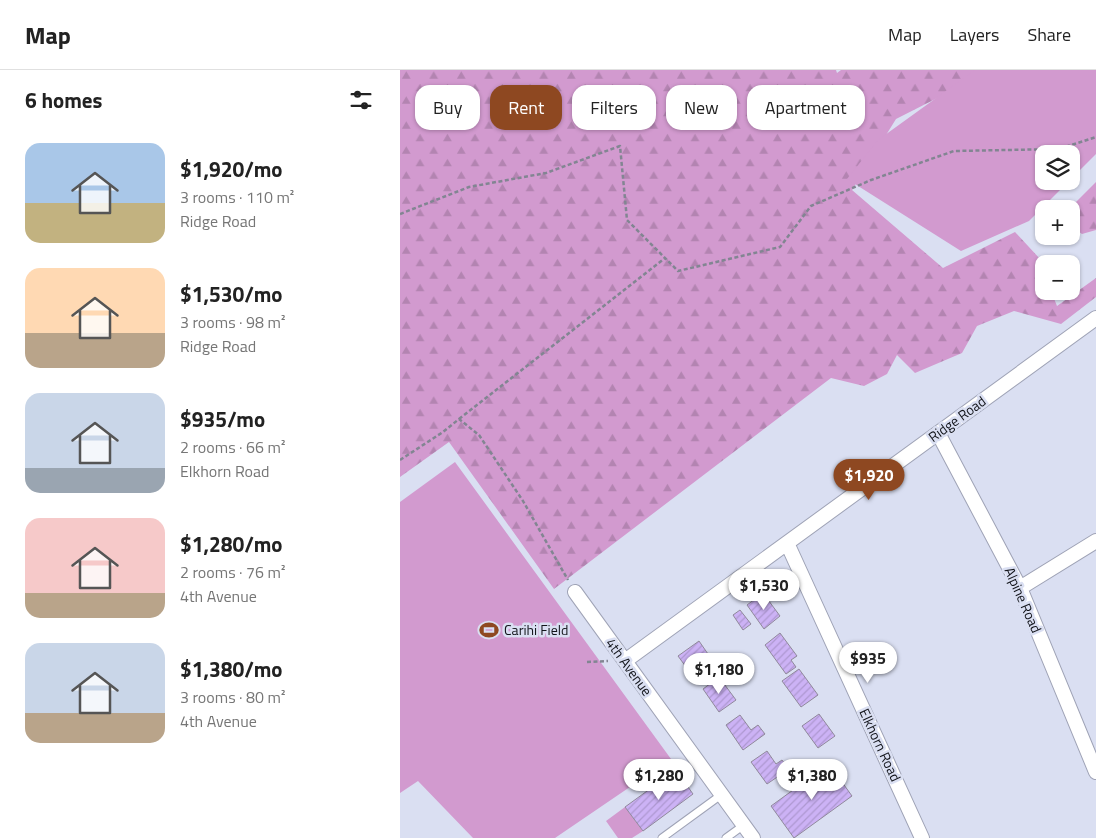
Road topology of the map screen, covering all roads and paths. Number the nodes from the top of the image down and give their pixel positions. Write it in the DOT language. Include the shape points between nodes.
graph roads {
  1 [pos="1096,137"];
  2 [pos="400,214"];
  3 [pos="665,258"];
  4 [pos="1096,318"];
  5 [pos="459,418"];
  6 [pos="938,433"];
  7 [pos="400,460"];
  8 [pos="1096,541"];
  9 [pos="788,543"];
  10 [pos="1020,588"];
  11 [pos="575,592"];
  12 [pos="625,661"];
  13 [pos="587,662"];
  14 [pos="1096,772"];
  15 [pos="721,794"];
  16 [pos="744,825"];
  17 [pos="662,838"];
  18 [pos="726,838"];
  19 [pos="753,838"];
  20 [pos="922,838"];
  1 -- 3 [label="path" via="1059,149 954,151 871,180 811,206 780,247 678,270"];
  2 -- 3 [label="path" via="469,187 546,172 620,146 627,220"];
  3 -- 5 [label="path"];
  4 -- 6 [label="street, Ridge Road"];
  5 -- 7 [label="path"];
  5 -- 11 [label="path" via="479,435 523,501"];
  6 -- 9 [label="street, Ridge Road"];
  6 -- 10 [label="street, Alpine Road"];
  8 -- 10 [label="street"];
  9 -- 12 [label="street, Ridge Road"];
  9 -- 20 [label="street, Elkhorn Road"];
  10 -- 14 [label="street, Alpine Road"];
  11 -- 12 [label="street, 4th Avenue"];
  12 -- 13 [label="path"];
  12 -- 15 [label="street, 4th Avenue"];
  15 -- 16 [label="street, 4th Avenue"];
  15 -- 17 [label="lane"];
  16 -- 18 [label="lane"];
  16 -- 19 [label="street, 4th Avenue"];
}
